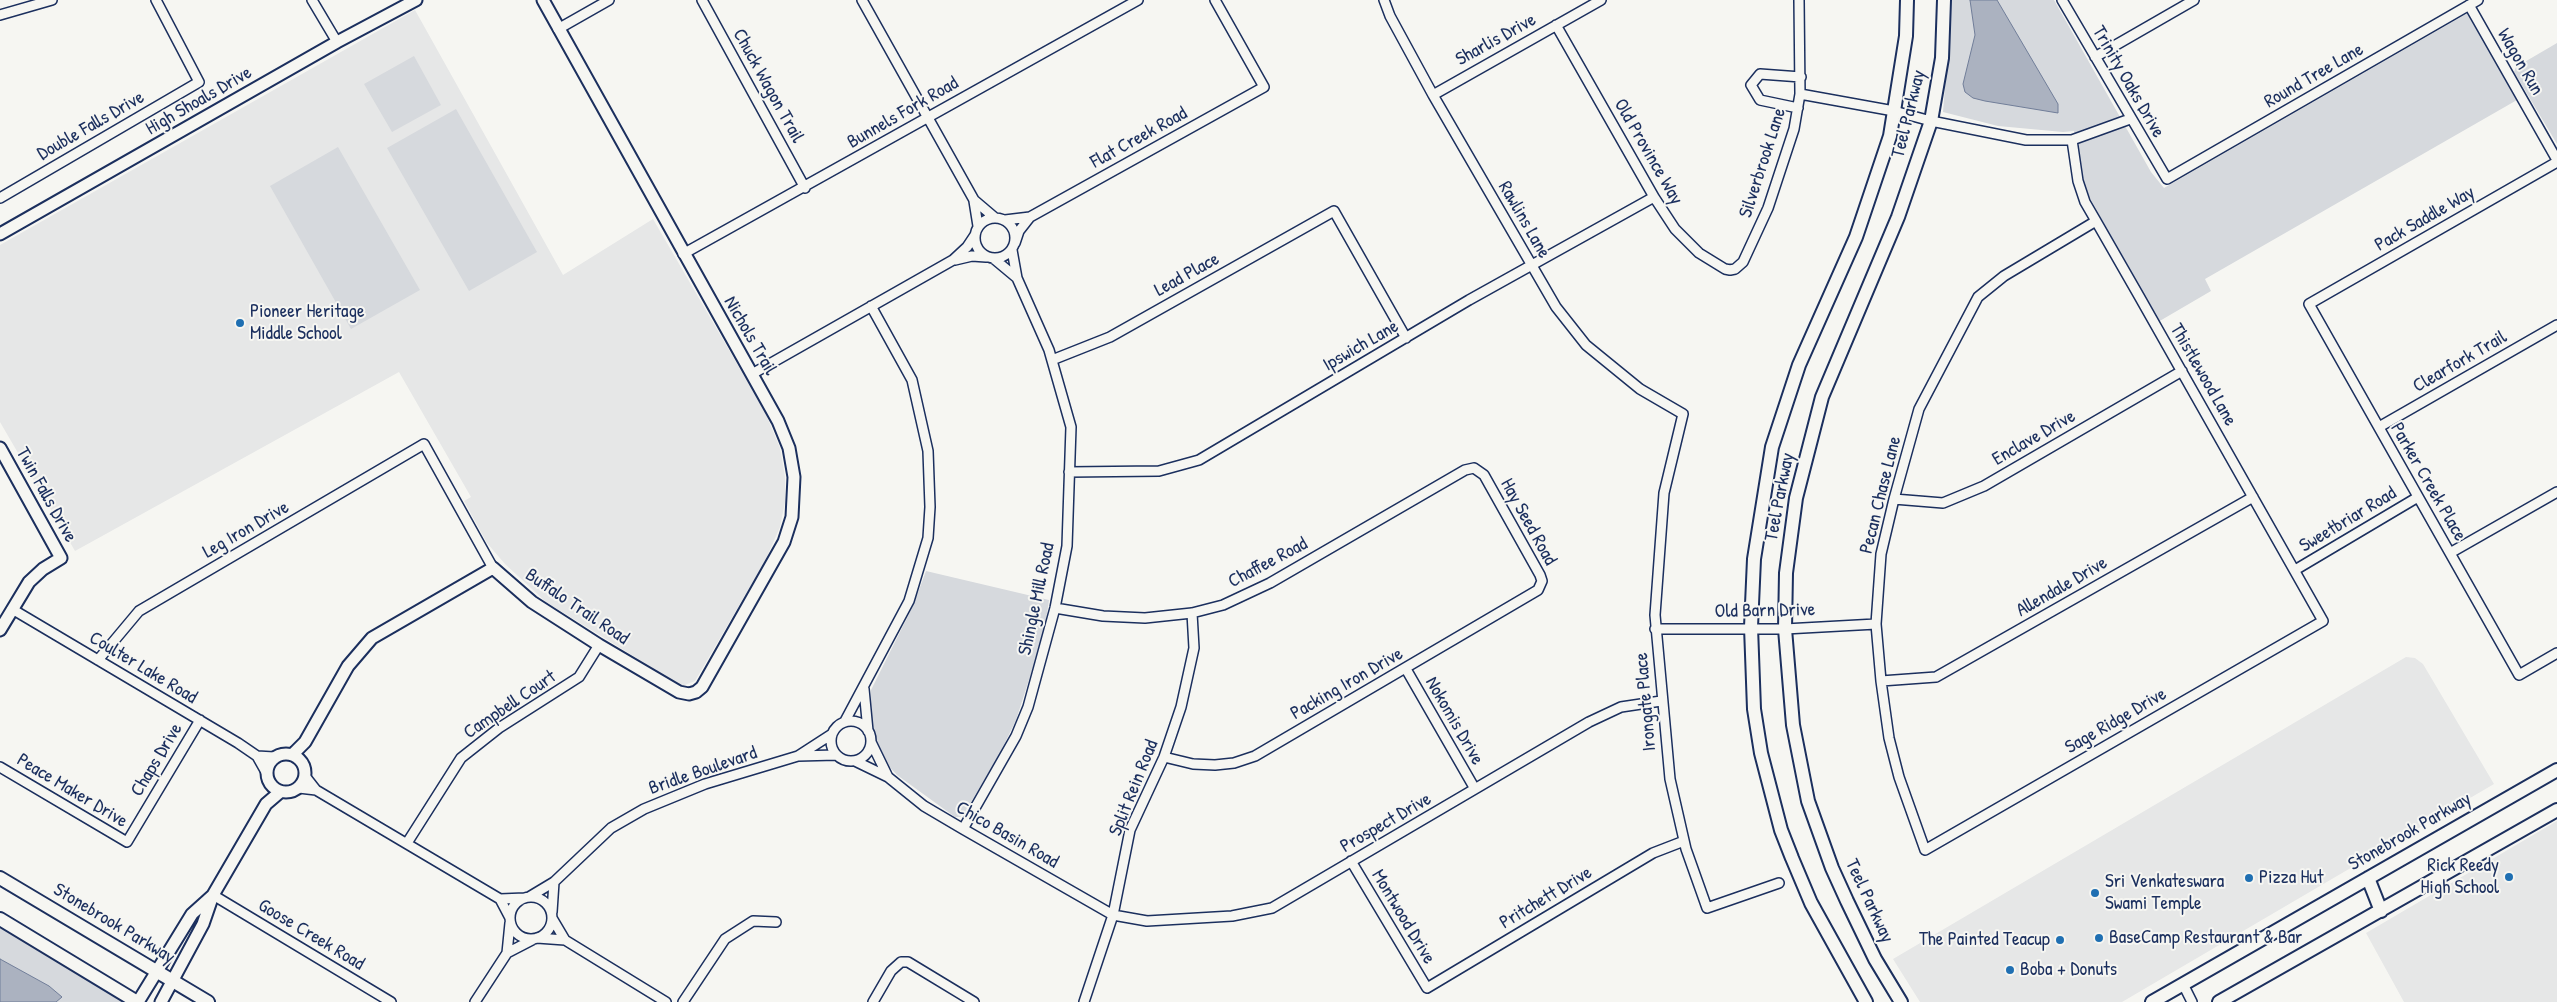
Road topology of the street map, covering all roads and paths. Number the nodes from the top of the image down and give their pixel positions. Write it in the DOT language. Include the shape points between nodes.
graph roads {
  1 [pos="52,0"];
  2 [pos="156,0"];
  3 [pos="312,0"];
  4 [pos="416,0"];
  5 [pos="543,0"];
  6 [pos="609,0"];
  7 [pos="702,0"];
  8 [pos="862,0"];
  9 [pos="1138,0"];
  10 [pos="1215,0"];
  11 [pos="1384,0"];
  12 [pos="1601,0"];
  13 [pos="1799,0"];
  14 [pos="1908,0"];
  15 [pos="1944,0"];
  16 [pos="2062,0"];
  17 [pos="2194,0"];
  18 [pos="2478,0"];
  19 [pos="2469,5"];
  20 [pos="0,15"];
  21 [pos="1556,25"];
  22 [pos="558,29"];
  23 [pos="337,42"];
  24 [pos="2095,57"];
  25 [pos="1801,76"];
  26 [pos="1800,94"];
  27 [pos="1433,95"];
  28 [pos="1798,108"];
  29 [pos="1894,111"];
  30 [pos="928,118"];
  31 [pos="2130,119"];
  32 [pos="1930,121"];
  33 [pos="2072,140"];
  34 [pos="2557,161"];
  35 [pos="2167,179"];
  36 [pos="805,188"];
  37 [pos="1654,197"];
  38 [pos="0,198"];
  39 [pos="974,200"];
  40 [pos="994,217"];
  41 [pos="1030,217"];
  42 [pos="1005,220"];
  43 [pos="2096,221"];
  44 [pos="978,226"];
  45 [pos="0,234"];
  46 [pos="975,235"];
  47 [pos="1014,246"];
  48 [pos="683,254"];
  49 [pos="989,258"];
  50 [pos="953,260"];
  51 [pos="1531,265"];
  52 [pos="1735,268"];
  53 [pos="1017,278"];
  54 [pos="2309,304"];
  55 [pos="871,306"];
  56 [pos="2557,325"];
  57 [pos="1406,338"];
  58 [pos="1052,360"];
  59 [pos="2182,371"];
  60 [pos="752,374"];
  61 [pos="1683,414"];
  62 [pos="2379,428"];
  63 [pos="424,444"];
  64 [pos="0,448"];
  65 [pos="1477,469"];
  66 [pos="1069,472"];
  67 [pos="2557,492"];
  68 [pos="2253,497"];
  69 [pos="2418,497"];
  70 [pos="1894,499"];
  71 [pos="2450,553"];
  72 [pos="493,568"];
  73 [pos="2295,570"];
  74 [pos="1535,593"];
  75 [pos="1055,608"];
  76 [pos="12,609"];
  77 [pos="1192,614"];
  78 [pos="2323,620"];
  79 [pos="1876,624"];
  80 [pos="1751,627"];
  81 [pos="1655,628"];
  82 [pos="1785,629"];
  83 [pos="0,630"];
  84 [pos="599,645"];
  85 [pos="2557,654"];
  86 [pos="98,660"];
  87 [pos="1406,669"];
  88 [pos="1881,681"];
  89 [pos="864,688"];
  90 [pos="689,694"];
  91 [pos="1661,701"];
  92 [pos="200,720"];
  93 [pos="845,722"];
  94 [pos="868,731"];
  95 [pos="832,734"];
  96 [pos="871,742"];
  97 [pos="836,755"];
  98 [pos="256,756"];
  99 [pos="798,756"];
  100 [pos="1164,757"];
  101 [pos="274,758"];
  102 [pos="297,758"];
  103 [pos="855,761"];
  104 [pos="0,767"];
  105 [pos="2557,770"];
  106 [pos="266,772"];
  107 [pos="305,776"];
  108 [pos="888,777"];
  109 [pos="275,788"];
  110 [pos="299,788"];
  111 [pos="1475,789"];
  112 [pos="316,790"];
  113 [pos="2557,810"];
  114 [pos="963,829"];
  115 [pos="1684,840"];
  116 [pos="127,842"];
  117 [pos="407,843"];
  118 [pos="1925,850"];
  119 [pos="1351,862"];
  120 [pos="0,878"];
  121 [pos="2368,878"];
  122 [pos="554,882"];
  123 [pos="1779,882"];
  124 [pos="213,895"];
  125 [pos="527,898"];
  126 [pos="500,899"];
  127 [pos="2382,911"];
  128 [pos="1113,915"];
  129 [pos="552,916"];
  130 [pos="0,919"];
  131 [pos="510,919"];
  132 [pos="776,922"];
  133 [pos="536,938"];
  134 [pos="565,940"];
  135 [pos="507,954"];
  136 [pos="156,972"];
  137 [pos="172,981"];
  138 [pos="2183,984"];
  139 [pos="1427,988"];
  140 [pos="137,1002"];
  141 [pos="161,1002"];
  142 [pos="208,1002"];
  143 [pos="392,1002"];
  144 [pos="475,1002"];
  145 [pos="666,1002"];
  146 [pos="683,1002"];
  147 [pos="873,1002"];
  148 [pos="974,1002"];
  149 [pos="1084,1002"];
  150 [pos="1866,1002"];
  151 [pos="1901,1002"];
  152 [pos="2152,1002"];
  153 [pos="2192,1002"];
  154 [pos="2219,1002"];
  1 -- 20 [label="street"];
  2 -- 38 [label="street, Double Falls Drive" via="199,82"];
  3 -- 23 [label="street"];
  4 -- 23 [label="street, High Shoals Drive"];
  5 -- 22 [label="street, Nichols Trail"];
  6 -- 22 [label="street"];
  7 -- 36 [label="street, Chuck Wagon Trail"];
  8 -- 30 [label="street"];
  9 -- 30 [label="street, Bunnels Fork Road"];
  10 -- 41 [label="street, Flat Creek Road" via="1264,87"];
  11 -- 27 [label="street, Rawlins Lane"];
  12 -- 21 [label="street, Sharlis Drive"];
  13 -- 25 [label="street, Silverbrook Lane"];
  14 -- 29 [label="main road, Teel Parkway" via="1906,36"];
  15 -- 32 [label="main road, Teel Parkway" via="1942,58"];
  16 -- 24 [label="street, Trinity Oaks Drive"];
  17 -- 24 [label="street"];
  18 -- 19 [label="street, Round Tree Lane"];
  19 -- 34 [label="street, Wagon Run"];
  19 -- 35 [label="street, Round Tree Lane"];
  21 -- 27 [label="street, Sharlis Drive"];
  21 -- 37 [label="street, Old Province Way"];
  22 -- 48 [label="street, Nichols Trail"];
  23 -- 45 [label="street, High Shoals Drive"];
  24 -- 31 [label="street, Trinity Oaks Drive"];
  25 -- 26 [label="street, Silverbrook Lane"];
  25 -- 28 [label="street" via="1760,74 1752,85 1760,100"];
  26 -- 28 [label="street, Silverbrook Lane"];
  26 -- 29 [label="street"];
  27 -- 51 [label="street, Rawlins Lane"];
  28 -- 52 [label="street, Silverbrook Lane" via="1768,208 1743,262"];
  29 -- 32 [label="street"];
  29 -- 80 [label="main road, Teel Parkway" via="1890,136 1856,237 1800,365 1772,447 1754,560"];
  30 -- 36 [label="street, Bunnels Fork Road"];
  30 -- 39 [label="street"];
  31 -- 33 [label="street"];
  31 -- 35 [label="street, Trinity Oaks Drive"];
  32 -- 33 [label="street" via="2026,140"];
  32 -- 82 [label="main road, Teel Parkway" via="1898,217 1822,397 1796,498 1786,573"];
  33 -- 43 [label="street, Thistlewood Lane" via="2078,181"];
  34 -- 54 [label="street, Pack Saddle Way"];
  36 -- 48 [label="street, Bunnels Fork Road"];
  37 -- 51 [label="street, Ipswich Lane"];
  37 -- 52 [label="street, Old Province Way" via="1686,242 1725,269"];
  39 -- 40 [label="street"];
  39 -- 44 [label="street"];
  40 -- 42 [label="street"];
  40 -- 44 [label="street"];
  41 -- 42 [label="street, Flat Creek Road"];
  41 -- 47 [label="street, Flat Creek Road" via="1019,231"];
  42 -- 47 [label="street" via="1014,229"];
  43 -- 59 [label="street, Thistlewood Lane"];
  43 -- 70 [label="street, Pecan Chase Lane" via="2004,276 1978,297 1919,409"];
  44 -- 46 [label="street"];
  46 -- 49 [label="street" via="977,248"];
  46 -- 50 [label="street"];
  47 -- 49 [label="street" via="1000,258"];
  47 -- 53 [label="street, Shingle Mill Road"];
  48 -- 60 [label="street, Nichols Trail"];
  49 -- 50 [label="street" via="972,256"];
  49 -- 53 [label="street, Shingle Mill Road"];
  50 -- 55 [label="street"];
  51 -- 57 [label="street, Ipswich Lane"];
  51 -- 61 [label="street, Rawlins Lane" via="1556,307 1586,346 1640,389"];
  53 -- 58 [label="street, Shingle Mill Road" via="1035,313"];
  54 -- 62 [label="street, Parker Creek Place"];
  55 -- 60 [label="street"];
  55 -- 89 [label="street" via="912,380 928,451 930,507 928,538 909,601"];
  56 -- 62 [label="street, Clearfork Trail"];
  57 -- 58 [label="street, Lead Place" via="1334,211 1107,339"];
  57 -- 66 [label="street, Ipswich Lane" via="1187,465 1153,472"];
  58 -- 66 [label="street, Shingle Mill Road" via="1071,427"];
  59 -- 68 [label="street, Thistlewood Lane"];
  59 -- 70 [label="street, Enclave Drive" via="1984,486 1943,503"];
  60 -- 90 [label="street, Nichols Trail" via="789,448 794,478 792,517 784,542 702,687"];
  61 -- 81 [label="street, Irongate Place" via="1664,493"];
  62 -- 69 [label="street, Parker Creek Place"];
  63 -- 72 [label="street, Buffalo Trail Road"];
  63 -- 86 [label="street, Leg Iron Drive" via="139,611"];
  64 -- 76 [label="street, Twin Falls Drive" via="61,558 29,582"];
  65 -- 74 [label="street, Hay Seed Road" via="1484,475 1540,575 1541,584"];
  65 -- 77 [label="street, Chaffee Road" via="1464,470 1254,592"];
  66 -- 75 [label="street, Shingle Mill Road" via="1067,546"];
  67 -- 71 [label="street"];
  68 -- 73 [label="street, Thistlewood Lane"];
  68 -- 88 [label="street, Allendale Drive" via="1936,677"];
  69 -- 71 [label="street, Parker Creek Place"];
  69 -- 73 [label="street, Sweetbriar Road"];
  70 -- 79 [label="street, Pecan Chase Lane" via="1881,554"];
  71 -- 85 [label="street, Parker Creek Place" via="2519,675"];
  72 -- 84 [label="street, Buffalo Trail Road" via="532,602"];
  72 -- 102 [label="street" via="372,638 348,666"];
  73 -- 78 [label="street, Thistlewood Lane"];
  74 -- 87 [label="street, Packing Iron Drive"];
  75 -- 77 [label="street, Chaffee Road" via="1126,618"];
  75 -- 114 [label="street, Shingle Mill Road" via="1028,707 1016,736"];
  76 -- 83 [label="street"];
  76 -- 86 [label="street, Coulter Lake Road"];
  77 -- 100 [label="street, Split Rein Road" via="1193,661"];
  78 -- 118 [label="street, Sage Ridge Drive"];
  79 -- 82 [label="street, Old Barn Drive"];
  79 -- 88 [label="street, Pecan Chase Lane"];
  80 -- 81 [label="street, Old Barn Drive"];
  80 -- 82 [label="street, Old Barn Drive"];
  80 -- 150 [label="main road, Teel Parkway" via="1757,735 1781,830 1811,903"];
  81 -- 91 [label="street, Irongate Place"];
  82 -- 151 [label="main road, Teel Parkway" via="1793,725 1808,801 1847,902"];
  84 -- 90 [label="street, Buffalo Trail Road" via="670,687"];
  84 -- 117 [label="street, Campbell Court" via="579,678 499,728 460,758"];
  86 -- 92 [label="street, Coulter Lake Road"];
  87 -- 100 [label="street, Packing Iron Drive" via="1255,756 1215,765"];
  87 -- 111 [label="street, Nokomis Drive"];
  88 -- 118 [label="street, Pecan Chase Lane" via="1889,738 1899,777"];
  89 -- 93 [label="street"];
  89 -- 94 [label="street"];
  91 -- 111 [label="street, Prospect Drive" via="1621,707 1597,718"];
  91 -- 115 [label="street, Irongate Place" via="1670,779"];
  92 -- 98 [label="street, Coulter Lake Road"];
  92 -- 116 [label="street, Chaps Drive"];
  93 -- 94 [label="street" via="858,722"];
  93 -- 95 [label="street"];
  94 -- 96 [label="street"];
  95 -- 97 [label="street" via="831,745"];
  95 -- 99 [label="street, Bridle Boulevard"];
  96 -- 103 [label="street" via="863,757"];
  96 -- 108 [label="street, Chico Basin Road"];
  97 -- 99 [label="street, Bridle Boulevard"];
  97 -- 103 [label="street"];
  98 -- 101 [label="street, Coulter Lake Road"];
  98 -- 106 [label="street, Coulter Lake Road"];
  99 -- 122 [label="street, Bridle Boulevard" via="705,784 644,809 611,828"];
  100 -- 128 [label="street, Split Rein Road" via="1130,830"];
  101 -- 102 [label="street" via="280,754"];
  101 -- 106 [label="street"];
  102 -- 107 [label="street"];
  103 -- 108 [label="street, Chico Basin Road"];
  104 -- 116 [label="street, Peace Maker Drive"];
  105 -- 121 [label="main road, Stonebrook Parkway"];
  106 -- 109 [label="street"];
  107 -- 110 [label="street"];
  107 -- 112 [label="street"];
  108 -- 114 [label="street, Chico Basin Road" via="924,806"];
  109 -- 110 [label="street" via="286,793"];
  109 -- 124 [label="street"];
  110 -- 112 [label="street"];
  111 -- 119 [label="street, Prospect Drive"];
  112 -- 117 [label="street"];
  113 -- 127 [label="main road"];
  114 -- 128 [label="street, Chico Basin Road"];
  115 -- 123 [label="street, Irongate Place" via="1707,908"];
  115 -- 139 [label="street, Pritchett Drive" via="1653,853"];
  117 -- 126 [label="street"];
  119 -- 128 [label="street, Prospect Drive" via="1272,908 1232,916 1147,921"];
  119 -- 139 [label="street, Montwood Drive"];
  120 -- 136 [label="main road, Stonebrook Parkway"];
  121 -- 127 [label="main road"];
  121 -- 138 [label="main road, Stonebrook Parkway"];
  122 -- 125 [label="street, Bridle Boulevard"];
  122 -- 129 [label="street"];
  124 -- 136 [label="street" via="192,914"];
  124 -- 137 [label="street" via="203,924"];
  124 -- 143 [label="street, Goose Creek Road"];
  125 -- 126 [label="street"];
  125 -- 129 [label="street" via="544,901"];
  125 -- 131 [label="street" via="514,906"];
  126 -- 131 [label="street"];
  127 -- 154 [label="main road"];
  128 -- 149 [label="street, Split Rein Road"];
  129 -- 133 [label="street" via="548,930"];
  129 -- 134 [label="street"];
  130 -- 140 [label="main road"];
  131 -- 133 [label="street" via="518,935"];
  131 -- 135 [label="street"];
  132 -- 146 [label="street" via="753,921 725,939"];
  133 -- 134 [label="street"];
  133 -- 135 [label="street"];
  134 -- 145 [label="street"];
  135 -- 144 [label="street"];
  136 -- 137 [label="main road, Stonebrook Parkway"];
  136 -- 140 [label="street"];
  137 -- 141 [label="street"];
  137 -- 142 [label="main road, Stonebrook Parkway"];
  138 -- 152 [label="main road, Stonebrook Parkway"];
  138 -- 153 [label="street"];
  147 -- 148 [label="street" via="891,970 901,962 908,962"];
}
